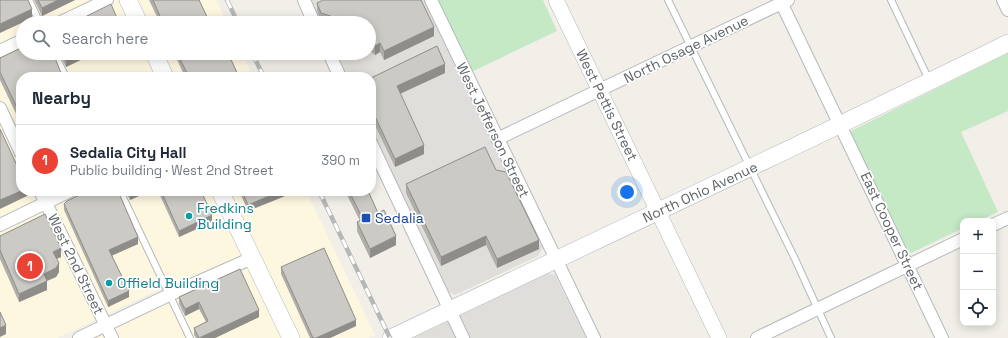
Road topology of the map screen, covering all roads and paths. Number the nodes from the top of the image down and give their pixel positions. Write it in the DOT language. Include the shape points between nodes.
graph roads {
  1 [pos="29,0"];
  2 [pos="107,0"];
  3 [pos="128,0"];
  4 [pos="304,0"];
  5 [pos="431,0"];
  6 [pos="556,0"];
  7 [pos="668,0"];
  8 [pos="891,0"];
  9 [pos="1003,0"];
  10 [pos="783,1"];
  11 [pos="1008,10"];
  12 [pos="37,16"];
  13 [pos="74,16"];
  14 [pos="136,16"];
  15 [pos="311,16"];
  16 [pos="16,43"];
  17 [pos="1008,43"];
  18 [pos="691,46"];
  19 [pos="0,51"];
  20 [pos="58,60"];
  21 [pos="157,60"];
  22 [pos="332,60"];
  23 [pos="64,72"];
  24 [pos="163,72"];
  25 [pos="338,72"];
  26 [pos="929,82"];
  27 [pos="599,90"];
  28 [pos="0,108"];
  29 [pos="841,125"];
  30 [pos="497,139"];
  31 [pos="16,142"];
  32 [pos="376,154"];
  33 [pos="751,168"];
  34 [pos="42,196"];
  35 [pos="59,196"];
  36 [pos="122,196"];
  37 [pos="222,196"];
  38 [pos="45,202"];
  39 [pos="658,211"];
  40 [pos="1008,218"];
  41 [pos="996,224"];
  42 [pos="0,225"];
  43 [pos="960,240"];
  44 [pos="252,258"];
  45 [pos="556,259"];
  46 [pos="908,266"];
  47 [pos="169,295"];
  48 [pos="818,309"];
  49 [pos="449,310"];
  50 [pos="106,326"];
  51 [pos="79,338"];
  52 [pos="112,338"];
  53 [pos="190,338"];
  54 [pos="290,338"];
  55 [pos="391,338"];
  56 [pos="463,338"];
  57 [pos="594,338"];
  58 [pos="720,338"];
  59 [pos="757,338"];
  60 [pos="831,338"];
  61 [pos="942,338"];
  1 -- 12 [label="lane"];
  2 -- 13 [label="street"];
  3 -- 14 [label="main road"];
  4 -- 15 [label="street"];
  5 -- 30 [label="street, West Jefferson Street"];
  6 -- 27 [label="street, West Pettis Street"];
  7 -- 18 [label="lane"];
  8 -- 26 [label="lane"];
  9 -- 11 [label="street"];
  10 -- 18 [label="street, North Osage Avenue"];
  10 -- 29 [label="street, East Cooper Street"];
  16 -- 19 [label="street"];
  17 -- 26 [label="main road, North Ohio Avenue"];
  18 -- 27 [label="street, North Osage Avenue"];
  18 -- 33 [label="lane"];
  20 -- 23 [label="lane"];
  21 -- 24 [label="main road"];
  22 -- 25 [label="street"];
  26 -- 29 [label="main road, North Ohio Avenue"];
  27 -- 30 [label="street, North Osage Avenue"];
  27 -- 39 [label="street, West Pettis Street"];
  28 -- 31 [label="street"];
  29 -- 33 [label="main road, North Ohio Avenue"];
  29 -- 46 [label="street, East Cooper Street"];
  30 -- 45 [label="street, West Jefferson Street"];
  32 -- 49 [label="street"];
  33 -- 39 [label="main road, North Ohio Avenue"];
  33 -- 48 [label="lane"];
  34 -- 38 [label="street, West 2nd Street"];
  35 -- 38 [label="street"];
  36 -- 47 [label="lane"];
  37 -- 44 [label="main road"];
  38 -- 42 [label="street"];
  38 -- 50 [label="street, West 2nd Street"];
  39 -- 45 [label="main road, North Ohio Avenue"];
  39 -- 58 [label="street, West Pettis Street"];
  40 -- 41 [label="street"];
  43 -- 46 [label="street"];
  44 -- 47 [label="street"];
  44 -- 54 [label="main road"];
  45 -- 49 [label="main road, North Ohio Avenue"];
  45 -- 57 [label="street, West Jefferson Street"];
  46 -- 48 [label="street"];
  46 -- 61 [label="street, East Cooper Street"];
  47 -- 50 [label="street"];
  47 -- 53 [label="lane"];
  48 -- 59 [label="street"];
  48 -- 60 [label="lane"];
  49 -- 55 [label="main road, North Ohio Avenue"];
  49 -- 56 [label="street"];
  50 -- 51 [label="street"];
  50 -- 52 [label="street, West 2nd Street"];
}
